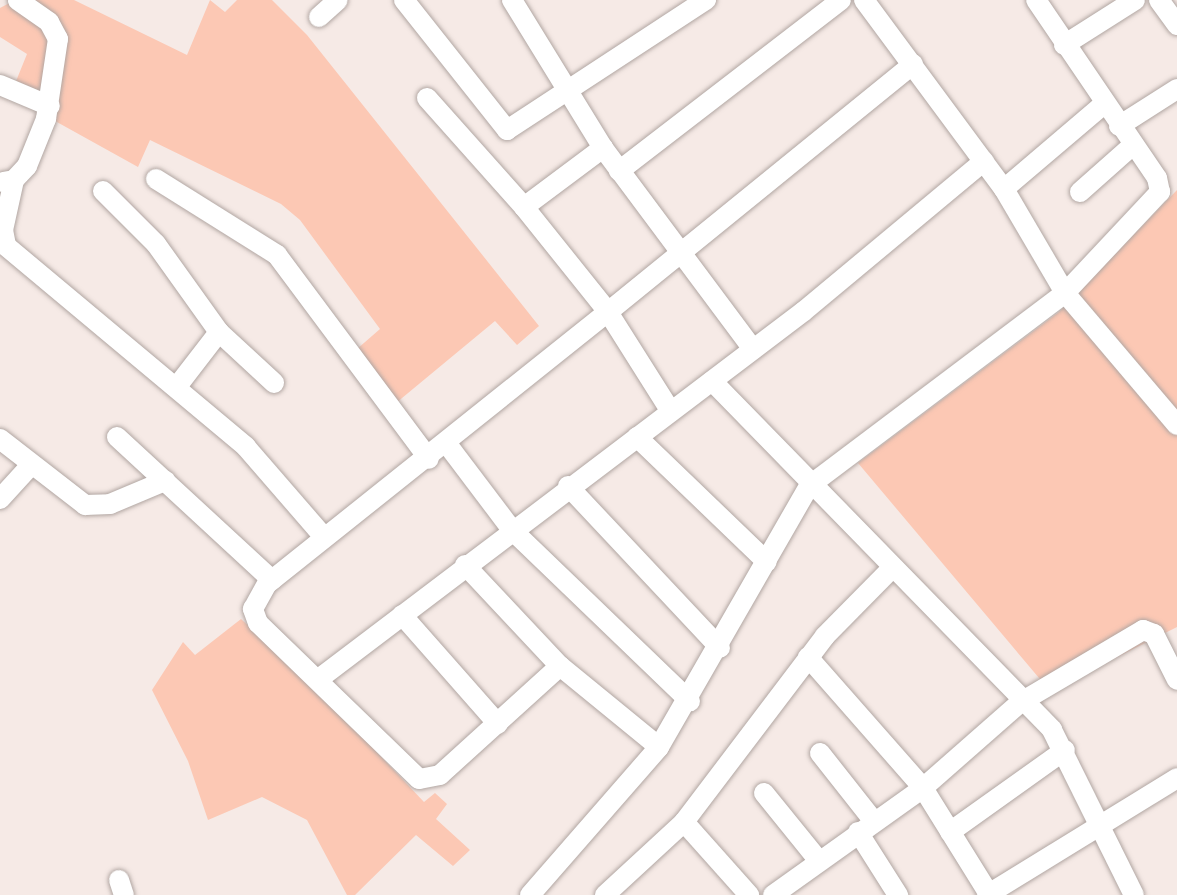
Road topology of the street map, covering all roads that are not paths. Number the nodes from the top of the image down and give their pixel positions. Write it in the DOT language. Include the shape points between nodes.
graph roads {
  1 [pos="18,0"];
  2 [pos="338,0"];
  3 [pos="404,0"];
  4 [pos="512,0"];
  5 [pos="706,0"];
  6 [pos="841,0"];
  7 [pos="864,0"];
  8 [pos="1036,0"];
  9 [pos="1135,0"];
  10 [pos="1159,0"];
  11 [pos="319,17"];
  12 [pos="1177,25"];
  13 [pos="1064,45"];
  14 [pos="913,64"];
  15 [pos="0,85"];
  16 [pos="1177,89"];
  17 [pos="567,91"];
  18 [pos="427,98"];
  19 [pos="1104,104"];
  20 [pos="50,106"];
  21 [pos="1119,126"];
  22 [pos="1133,145"];
  23 [pos="603,148"];
  24 [pos="984,161"];
  25 [pos="619,171"];
  26 [pos="156,179"];
  27 [pos="7,180"];
  28 [pos="1004,189"];
  29 [pos="103,191"];
  30 [pos="1080,192"];
  31 [pos="524,207"];
  32 [pos="682,253"];
  33 [pos="1065,293"];
  34 [pos="608,312"];
  35 [pos="219,332"];
  36 [pos="753,349"];
  37 [pos="712,381"];
  38 [pos="274,383"];
  39 [pos="178,385"];
  40 [pos="670,410"];
  41 [pos="1177,425"];
  42 [pos="117,437"];
  43 [pos="637,437"];
  44 [pos="0,439"];
  45 [pos="447,444"];
  46 [pos="429,459"];
  47 [pos="32,464"];
  48 [pos="165,481"];
  49 [pos="568,486"];
  50 [pos="809,486"];
  51 [pos="0,499"];
  52 [pos="512,530"];
  53 [pos="324,537"];
  54 [pos="767,562"];
  55 [pos="465,565"];
  56 [pos="891,569"];
  57 [pos="272,580"];
  58 [pos="402,615"];
  59 [pos="720,648"];
  60 [pos="808,657"];
  61 [pos="560,666"];
  62 [pos="320,678"];
  63 [pos="1177,680"];
  64 [pos="690,701"];
  65 [pos="1021,702"];
  66 [pos="498,724"];
  67 [pos="659,747"];
  68 [pos="1065,750"];
  69 [pos="820,753"];
  70 [pos="1174,786"];
  71 [pos="923,788"];
  72 [pos="764,793"];
  73 [pos="684,822"];
  74 [pos="866,826"];
  75 [pos="1099,828"];
  76 [pos="950,832"];
  77 [pos="819,861"];
  78 [pos="988,894"];
  79 [pos="530,895"];
  80 [pos="605,895"];
  81 [pos="749,895"];
  82 [pos="773,895"];
  83 [pos="898,895"];
  84 [pos="1134,895"];
  1 -- 20 [label="street" via="57,31"];
  2 -- 11 [label="street"];
  3 -- 17 [label="street" via="501,127 516,128"];
  4 -- 17 [label="street"];
  5 -- 17 [label="street"];
  6 -- 25 [label="street"];
  7 -- 14 [label="street"];
  8 -- 13 [label="street"];
  9 -- 13 [label="street"];
  10 -- 12 [label="street"];
  13 -- 19 [label="street"];
  14 -- 24 [label="street"];
  14 -- 32 [label="street"];
  15 -- 20 [label="street"];
  16 -- 21 [label="street"];
  17 -- 23 [label="street"];
  18 -- 31 [label="street"];
  19 -- 21 [label="street"];
  19 -- 28 [label="street"];
  20 -- 27 [label="street" via="27,166"];
  21 -- 22 [label="street"];
  22 -- 30 [label="street"];
  22 -- 33 [label="street" via="1157,178 1160,192"];
  23 -- 25 [label="street"];
  23 -- 31 [label="street"];
  24 -- 28 [label="street"];
  24 -- 36 [label="street"];
  25 -- 32 [label="street"];
  26 -- 46 [label="street" via="277,255"];
  27 -- 39 [label="street" via="6,246"];
  28 -- 33 [label="street"];
  29 -- 35 [label="street" via="156,244"];
  31 -- 34 [label="street"];
  32 -- 34 [label="street"];
  32 -- 36 [label="street"];
  33 -- 41 [label="street"];
  33 -- 50 [label="street"];
  34 -- 40 [label="street"];
  34 -- 45 [label="street"];
  35 -- 38 [label="street"];
  35 -- 39 [label="street"];
  36 -- 37 [label="street"];
  37 -- 40 [label="street"];
  37 -- 50 [label="street"];
  39 -- 53 [label="street" via="273,473"];
  40 -- 43 [label="street"];
  42 -- 48 [label="street"];
  43 -- 49 [label="street"];
  43 -- 54 [label="street"];
  44 -- 47 [label="street"];
  45 -- 46 [label="street"];
  45 -- 52 [label="street"];
  46 -- 53 [label="street"];
  47 -- 48 [label="street" via="85,505 110,504"];
  47 -- 51 [label="street"];
  48 -- 57 [label="street"];
  49 -- 52 [label="street"];
  49 -- 59 [label="street"];
  50 -- 54 [label="street"];
  50 -- 56 [label="street"];
  52 -- 55 [label="street"];
  52 -- 64 [label="street"];
  53 -- 57 [label="street"];
  54 -- 59 [label="street"];
  55 -- 58 [label="street"];
  55 -- 61 [label="street"];
  56 -- 60 [label="street"];
  56 -- 65 [label="street"];
  57 -- 62 [label="street" via="257,599 253,617"];
  58 -- 62 [label="street"];
  58 -- 66 [label="street"];
  59 -- 64 [label="street"];
  60 -- 71 [label="street"];
  60 -- 73 [label="street"];
  61 -- 66 [label="street"];
  61 -- 67 [label="street"];
  62 -- 66 [label="street" via="419,779 440,775"];
  63 -- 65 [label="street" via="1146,629"];
  64 -- 67 [label="street"];
  65 -- 68 [label="street"];
  65 -- 71 [label="street"];
  67 -- 79 [label="street"];
  68 -- 75 [label="street"];
  68 -- 76 [label="street"];
  69 -- 74 [label="street"];
  70 -- 75 [label="street"];
  71 -- 74 [label="street"];
  71 -- 76 [label="street"];
  72 -- 77 [label="street"];
  73 -- 80 [label="street"];
  73 -- 81 [label="street"];
  74 -- 77 [label="street"];
  74 -- 83 [label="street"];
  75 -- 78 [label="street"];
  75 -- 84 [label="street"];
  76 -- 78 [label="street"];
  77 -- 82 [label="street"];
}
